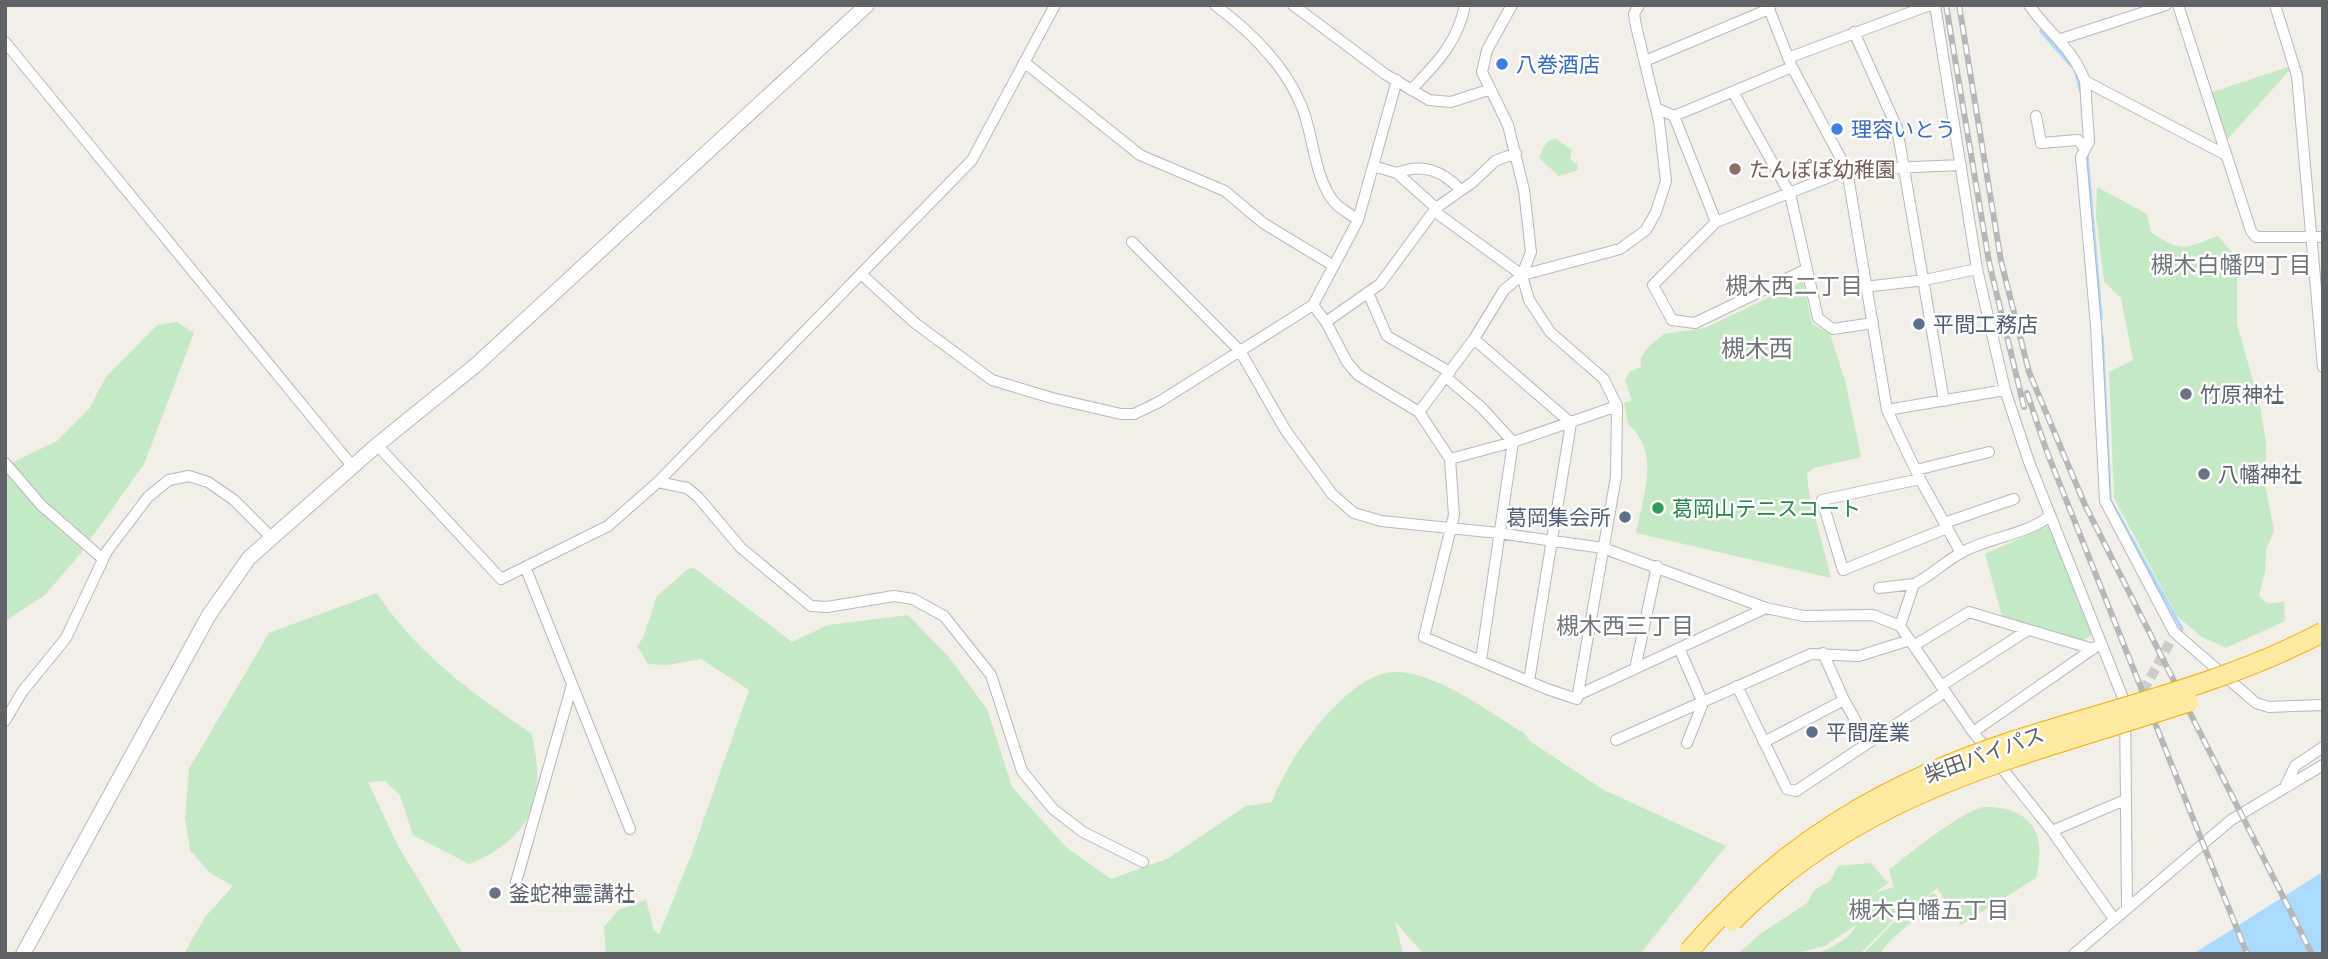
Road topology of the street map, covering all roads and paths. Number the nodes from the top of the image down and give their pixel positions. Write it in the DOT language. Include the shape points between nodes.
graph roads {
  1 [pos="867,5"];
  2 [pos="1055,5"];
  3 [pos="1214,5"];
  4 [pos="1293,5"];
  5 [pos="1465,5"];
  6 [pos="1512,5"];
  7 [pos="1639,5"];
  8 [pos="1933,5"];
  9 [pos="2029,5"];
  10 [pos="2166,5"];
  11 [pos="2178,5"];
  12 [pos="2275,5"];
  13 [pos="1770,7"];
  14 [pos="1854,32"];
  15 [pos="2055,39"];
  16 [pos="5,42"];
  17 [pos="1645,61"];
  18 [pos="1024,62"];
  19 [pos="1790,63"];
  20 [pos="1397,80"];
  21 [pos="2085,81"];
  22 [pos="1411,90"];
  23 [pos="1488,90"];
  24 [pos="1733,92"];
  25 [pos="1656,107"];
  26 [pos="1674,116"];
  27 [pos="2036,116"];
  28 [pos="2085,149"];
  29 [pos="1516,153"];
  30 [pos="2226,155"];
  31 [pos="1961,165"];
  32 [pos="1373,166"];
  33 [pos="1905,167"];
  34 [pos="1847,170"];
  35 [pos="1397,173"];
  36 [pos="1461,190"];
  37 [pos="1790,194"];
  38 [pos="1436,208"];
  39 [pos="1358,220"];
  40 [pos="1716,222"];
  41 [pos="2323,237"];
  42 [pos="2309,238"];
  43 [pos="1132,242"];
  44 [pos="1334,267"];
  45 [pos="1807,269"];
  46 [pos="1977,269"];
  47 [pos="861,274"];
  48 [pos="1522,275"];
  49 [pos="1925,280"];
  50 [pos="1864,287"];
  51 [pos="1369,295"];
  52 [pos="1313,304"];
  53 [pos="1326,321"];
  54 [pos="1873,323"];
  55 [pos="1474,339"];
  56 [pos="1240,351"];
  57 [pos="2323,367"];
  58 [pos="1448,374"];
  59 [pos="2005,390"];
  60 [pos="1944,401"];
  61 [pos="1617,406"];
  62 [pos="1888,410"];
  63 [pos="1419,412"];
  64 [pos="1571,423"];
  65 [pos="1513,442"];
  66 [pos="377,445"];
  67 [pos="1989,452"];
  68 [pos="1450,459"];
  69 [pos="5,463"];
  70 [pos="353,467"];
  71 [pos="1918,475"];
  72 [pos="658,482"];
  73 [pos="2014,499"];
  74 [pos="2050,516"];
  75 [pos="1945,525"];
  76 [pos="1451,529"];
  77 [pos="1498,533"];
  78 [pos="272,538"];
  79 [pos="1552,543"];
  80 [pos="1603,548"];
  81 [pos="1961,553"];
  82 [pos="103,559"];
  83 [pos="1657,566"];
  84 [pos="526,569"];
  85 [pos="1914,584"];
  86 [pos="1879,588"];
  87 [pos="1766,608"];
  88 [pos="1900,626"];
  89 [pos="2028,630"];
  90 [pos="2323,632"];
  91 [pos="1913,643"];
  92 [pos="2097,646"];
  93 [pos="2323,647"];
  94 [pos="1679,648"];
  95 [pos="1824,653"];
  96 [pos="1481,660"];
  97 [pos="1635,669"];
  98 [pos="1530,681"];
  99 [pos="572,685"];
  100 [pos="1737,686"];
  101 [pos="1943,689"];
  102 [pos="1578,695"];
  103 [pos="1844,700"];
  104 [pos="1703,703"];
  105 [pos="2323,705"];
  106 [pos="5,721"];
  107 [pos="1973,732"];
  108 [pos="1616,740"];
  109 [pos="1764,742"];
  110 [pos="1687,743"];
  111 [pos="1868,743"];
  112 [pos="2323,747"];
  113 [pos="2323,765"];
  114 [pos="2286,785"];
  115 [pos="2125,800"];
  116 [pos="630,829"];
  117 [pos="2052,831"];
  118 [pos="1143,862"];
  119 [pos="516,882"];
  120 [pos="2127,907"];
  121 [pos="2114,919"];
  122 [pos="1696,952"];
  123 [pos="23,954"];
  124 [pos="2074,954"];
  1 -- 66 [label="street" via="485,357"];
  2 -- 18 [label="street"];
  3 -- 39 [label="street" via="1252,35 1273,59 1301,106 1323,182 1336,204"];
  4 -- 20 [label="street"];
  5 -- 22 [label="street" via="1447,52"];
  6 -- 23 [label="street" via="1487,50 1482,72"];
  7 -- 17 [label="street" via="1634,14"];
  8 -- 14 [label="street"];
  8 -- 31 [label="street"];
  9 -- 15 [label="street"];
  10 -- 15 [label="street"];
  11 -- 30 [label="street"];
  12 -- 42 [label="street" via="2297,76"];
  13 -- 17 [label="street"];
  13 -- 19 [label="street"];
  14 -- 19 [label="street"];
  14 -- 33 [label="street" via="1897,128"];
  15 -- 21 [label="street" via="2079,64"];
  16 -- 70 [label="street"];
  17 -- 25 [label="street"];
  18 -- 44 [label="street" via="1140,155 1225,191 1263,223"];
  18 -- 47 [label="street" via="975,156"];
  19 -- 24 [label="street"];
  19 -- 34 [label="street"];
  20 -- 22 [label="street"];
  20 -- 32 [label="street"];
  21 -- 28 [label="street" via="2089,142"];
  21 -- 30 [label="street"];
  22 -- 23 [label="street" via="1429,100 1451,102"];
  23 -- 29 [label="street" via="1508,125"];
  24 -- 26 [label="street"];
  24 -- 37 [label="street"];
  25 -- 26 [label="street"];
  25 -- 48 [label="street" via="1666,181 1646,230 1620,249"];
  26 -- 40 [label="street"];
  27 -- 28 [label="street" via="2041,143 2078,140"];
  28 -- 105 [label="street" via="2081,157 2105,501 2172,637 2256,703 2269,707"];
  29 -- 36 [label="street" via="1495,160"];
  29 -- 48 [label="street" via="1531,253"];
  30 -- 42 [label="street" via="2256,237"];
  31 -- 33 [label="street"];
  31 -- 46 [label="street"];
  32 -- 35 [label="street"];
  32 -- 39 [label="street"];
  33 -- 34 [label="street"];
  33 -- 49 [label="street"];
  34 -- 37 [label="street"];
  34 -- 50 [label="street"];
  35 -- 36 [label="street" via="1430,168"];
  35 -- 38 [label="street"];
  36 -- 38 [label="street"];
  37 -- 40 [label="street"];
  37 -- 45 [label="street"];
  38 -- 48 [label="street" via="1438,214"];
  38 -- 51 [label="street"];
  39 -- 44 [label="street"];
  40 -- 45 [label="street" via="1653,285 1672,320 1695,323"];
  41 -- 42 [label="street"];
  42 -- 57 [label="street"];
  43 -- 56 [label="street"];
  44 -- 52 [label="street"];
  45 -- 54 [label="street" via="1818,318 1833,329"];
  46 -- 49 [label="street"];
  46 -- 59 [label="street"];
  47 -- 56 [label="street" via="915,323 992,380 1121,414 1134,414 1159,402"];
  47 -- 72 [label="street"];
  48 -- 55 [label="street" via="1504,290"];
  48 -- 61 [label="street" via="1537,316 1604,379"];
  49 -- 50 [label="street"];
  49 -- 60 [label="street"];
  50 -- 54 [label="street"];
  51 -- 53 [label="street"];
  51 -- 58 [label="street" via="1387,337"];
  52 -- 53 [label="street"];
  52 -- 56 [label="street"];
  53 -- 63 [label="street" via="1338,350 1358,375"];
  54 -- 62 [label="street"];
  55 -- 58 [label="street"];
  55 -- 64 [label="street"];
  56 -- 76 [label="street" via="1286,430 1332,494 1354,513 1381,522"];
  58 -- 63 [label="street"];
  58 -- 65 [label="street"];
  59 -- 60 [label="street"];
  59 -- 74 [label="street"];
  60 -- 62 [label="street"];
  61 -- 64 [label="street"];
  61 -- 80 [label="street" via="1616,477"];
  62 -- 71 [label="street"];
  63 -- 68 [label="street"];
  64 -- 65 [label="street"];
  64 -- 79 [label="street"];
  65 -- 68 [label="street"];
  65 -- 77 [label="street"];
  66 -- 70 [label="street"];
  66 -- 84 [label="street" via="501,579"];
  67 -- 71 [label="street"];
  68 -- 76 [label="street"];
  69 -- 82 [label="street" via="42,506"];
  70 -- 78 [label="street"];
  71 -- 75 [label="street"];
  71 -- 75 [label="street" via="1822,500 1843,570"];
  72 -- 84 [label="street" via="608,526"];
  72 -- 118 [label="street" via="687,488 741,548 811,606 894,596 913,599 944,616 991,675 1022,771 1053,809 1083,832"];
  73 -- 75 [label="street"];
  74 -- 81 [label="street"];
  74 -- 92 [label="street"];
  75 -- 81 [label="street"];
  76 -- 77 [label="street"];
  76 -- 96 [label="street" via="1424,636"];
  77 -- 79 [label="street"];
  77 -- 96 [label="street"];
  78 -- 82 [label="street" via="219,489 198,478 180,476 148,497"];
  78 -- 123 [label="street" via="231,580 209,615"];
  79 -- 80 [label="street"];
  79 -- 98 [label="street"];
  80 -- 83 [label="street"];
  80 -- 102 [label="street"];
  81 -- 85 [label="street"];
  82 -- 106 [label="street" via="66,638"];
  83 -- 87 [label="street"];
  83 -- 97 [label="street"];
  84 -- 99 [label="street"];
  85 -- 86 [label="street"];
  85 -- 88 [label="street"];
  87 -- 88 [label="street" via="1804,616 1873,615"];
  87 -- 94 [label="street"];
  88 -- 91 [label="street"];
  89 -- 91 [label="street" via="1969,612"];
  89 -- 92 [label="street"];
  89 -- 101 [label="street"];
  90 -- 122 [label="highway, 柴田バイパス, bridge" via="2199,686 2013,741 1863,804 1769,870"];
  91 -- 95 [label="street" via="1858,656"];
  91 -- 101 [label="street"];
  92 -- 107 [label="street"];
  92 -- 115 [label="street" via="2130,713"];
  93 -- 122 [label="highway, 柴田バイパス, bridge" via="2207,697 1961,775 1869,817 1808,856"];
  94 -- 97 [label="street"];
  94 -- 104 [label="street"];
  95 -- 100 [label="street" via="1811,654"];
  95 -- 103 [label="street"];
  96 -- 98 [label="street"];
  97 -- 102 [label="street"];
  98 -- 102 [label="street" via="1577,699"];
  99 -- 116 [label="street"];
  99 -- 119 [label="street"];
  100 -- 104 [label="street"];
  100 -- 109 [label="street"];
  101 -- 107 [label="street"];
  101 -- 111 [label="street"];
  103 -- 109 [label="street"];
  103 -- 111 [label="street"];
  104 -- 108 [label="street"];
  104 -- 110 [label="street"];
  107 -- 117 [label="street"];
  109 -- 111 [label="street" via="1787,789 1797,791"];
  112 -- 114 [label="street" via="2295,766"];
  113 -- 114 [label="street"];
  114 -- 120 [label="street" via="2231,820"];
  115 -- 117 [label="street"];
  115 -- 120 [label="street"];
  117 -- 121 [label="street"];
  120 -- 121 [label="street"];
  121 -- 124 [label="street"];
}
